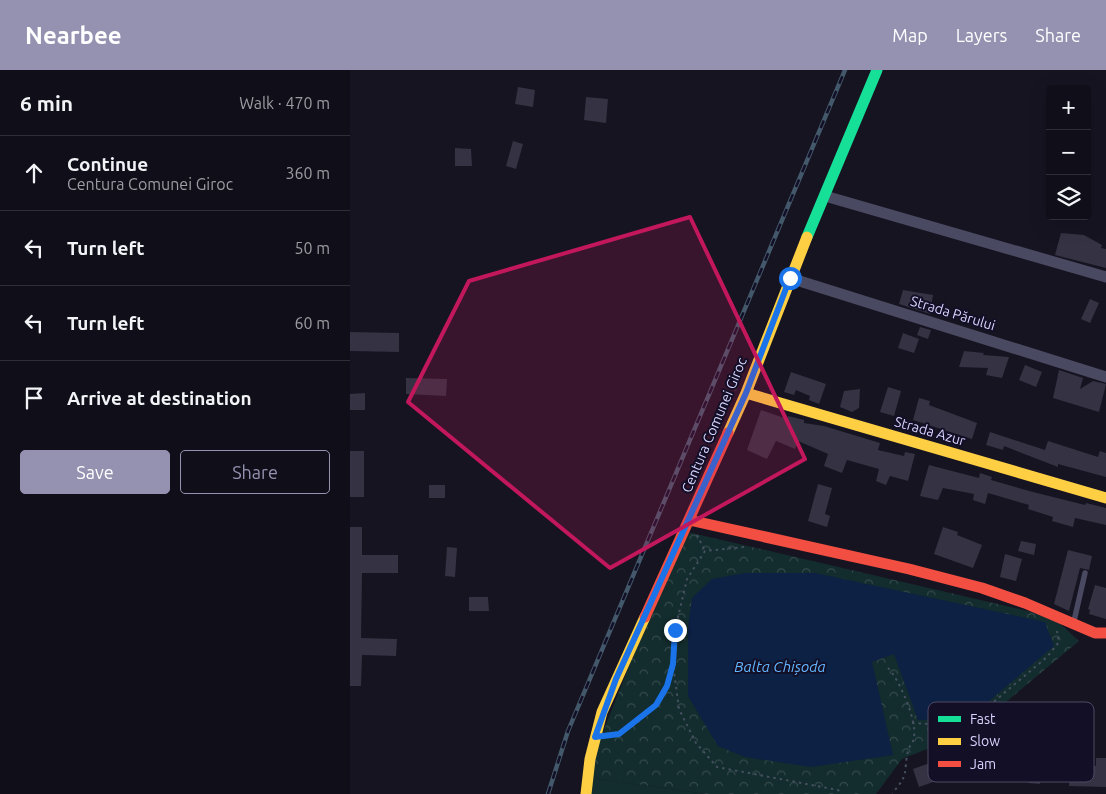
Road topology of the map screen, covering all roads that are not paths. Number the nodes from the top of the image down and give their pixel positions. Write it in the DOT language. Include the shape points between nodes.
graph roads {
  1 [pos="877,70"];
  2 [pos="825,196"];
  3 [pos="1106,277"];
  4 [pos="790,278"];
  5 [pos="1106,377"];
  6 [pos="746,393"];
  7 [pos="1106,498"];
  8 [pos="689,520"];
  9 [pos="1085,573"];
  10 [pos="1073,623"];
  11 [pos="1106,633"];
  12 [pos="586,794"];
  1 -- 2 [label="street, Centura Comunei Giroc"];
  2 -- 3 [label="street"];
  2 -- 4 [label="street, Centura Comunei Giroc"];
  4 -- 5 [label="street, Strada Părului"];
  4 -- 6 [label="street, Centura Comunei Giroc"];
  6 -- 7 [label="street, Strada Azur"];
  6 -- 8 [label="street, Centura Comunei Giroc"];
  8 -- 10 [label="street" via="983,588"];
  8 -- 12 [label="street, Centura Comunei Giroc" via="616,679 595,737"];
  9 -- 10 [label="lane"];
  10 -- 11 [label="street" via="1095,633"];
}
